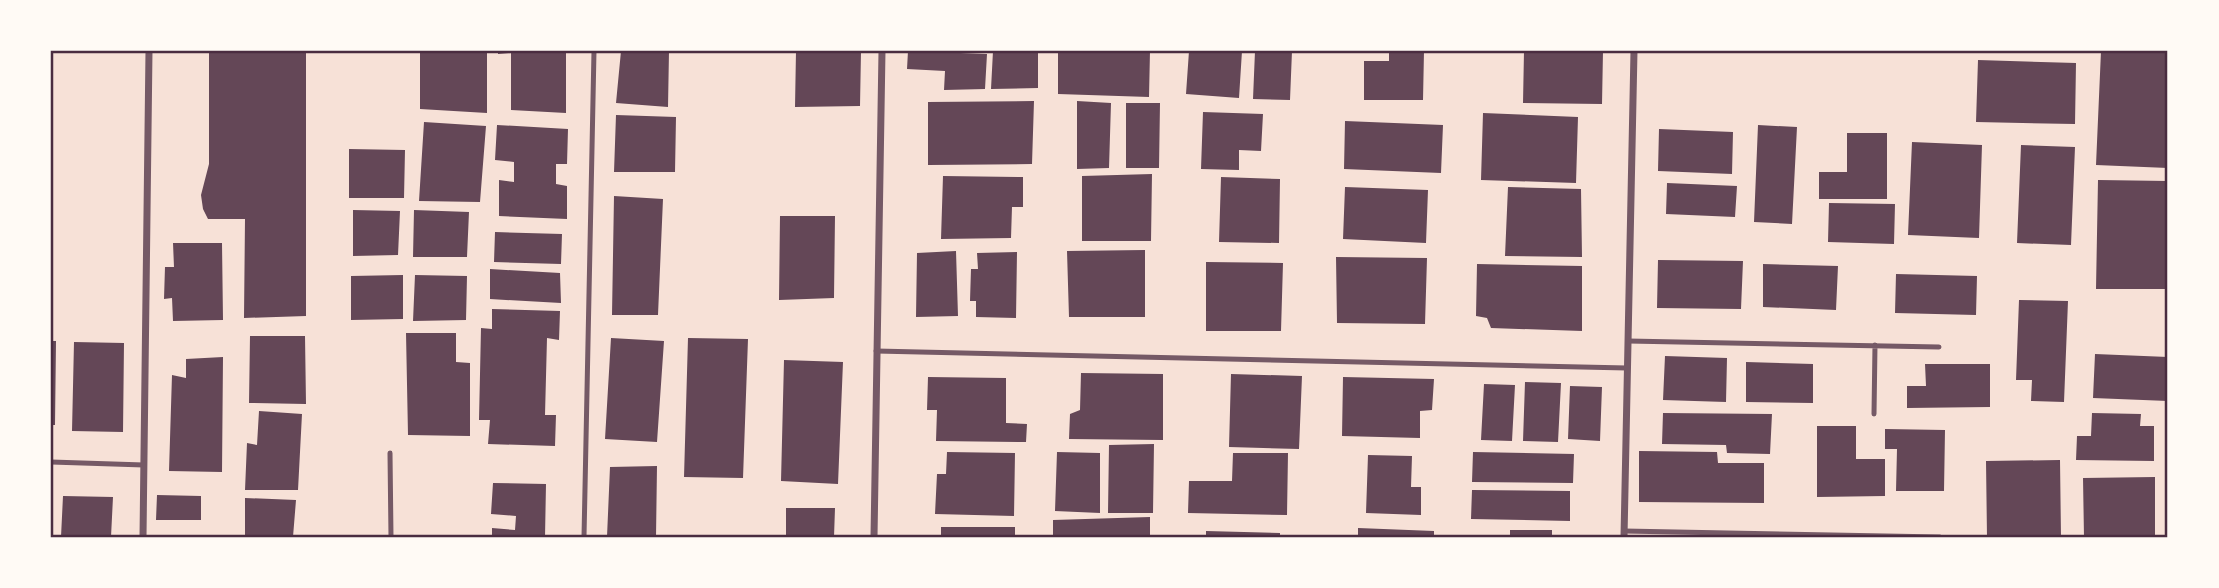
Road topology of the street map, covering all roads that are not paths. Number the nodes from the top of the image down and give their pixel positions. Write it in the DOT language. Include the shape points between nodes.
graph roads {
  1 [pos="149,51"];
  2 [pos="594,51"];
  3 [pos="881,51"];
  4 [pos="1634,51"];
  5 [pos="1628,341"];
  6 [pos="1875,345"];
  7 [pos="1938,347"];
  8 [pos="876,351"];
  9 [pos="1627,368"];
  10 [pos="1874,415"];
  11 [pos="390,453"];
  12 [pos="51,462"];
  13 [pos="144,465"];
  14 [pos="1624,534"];
  15 [pos="143,537"];
  16 [pos="391,537"];
  17 [pos="584,537"];
  18 [pos="874,537"];
  19 [pos="1940,537"];
  1 -- 13 [label="street"];
  2 -- 17 [label="lane"];
  3 -- 8 [label="street"];
  4 -- 5 [label="street"];
  5 -- 6 [label="lane"];
  5 -- 9 [label="street"];
  6 -- 7 [label="lane"];
  6 -- 10 [label="lane"];
  8 -- 9 [label="lane"];
  8 -- 18 [label="street"];
  9 -- 14 [label="street"];
  11 -- 16 [label="lane"];
  12 -- 13 [label="lane"];
  13 -- 15 [label="street"];
  14 -- 19 [label="lane"];
}
